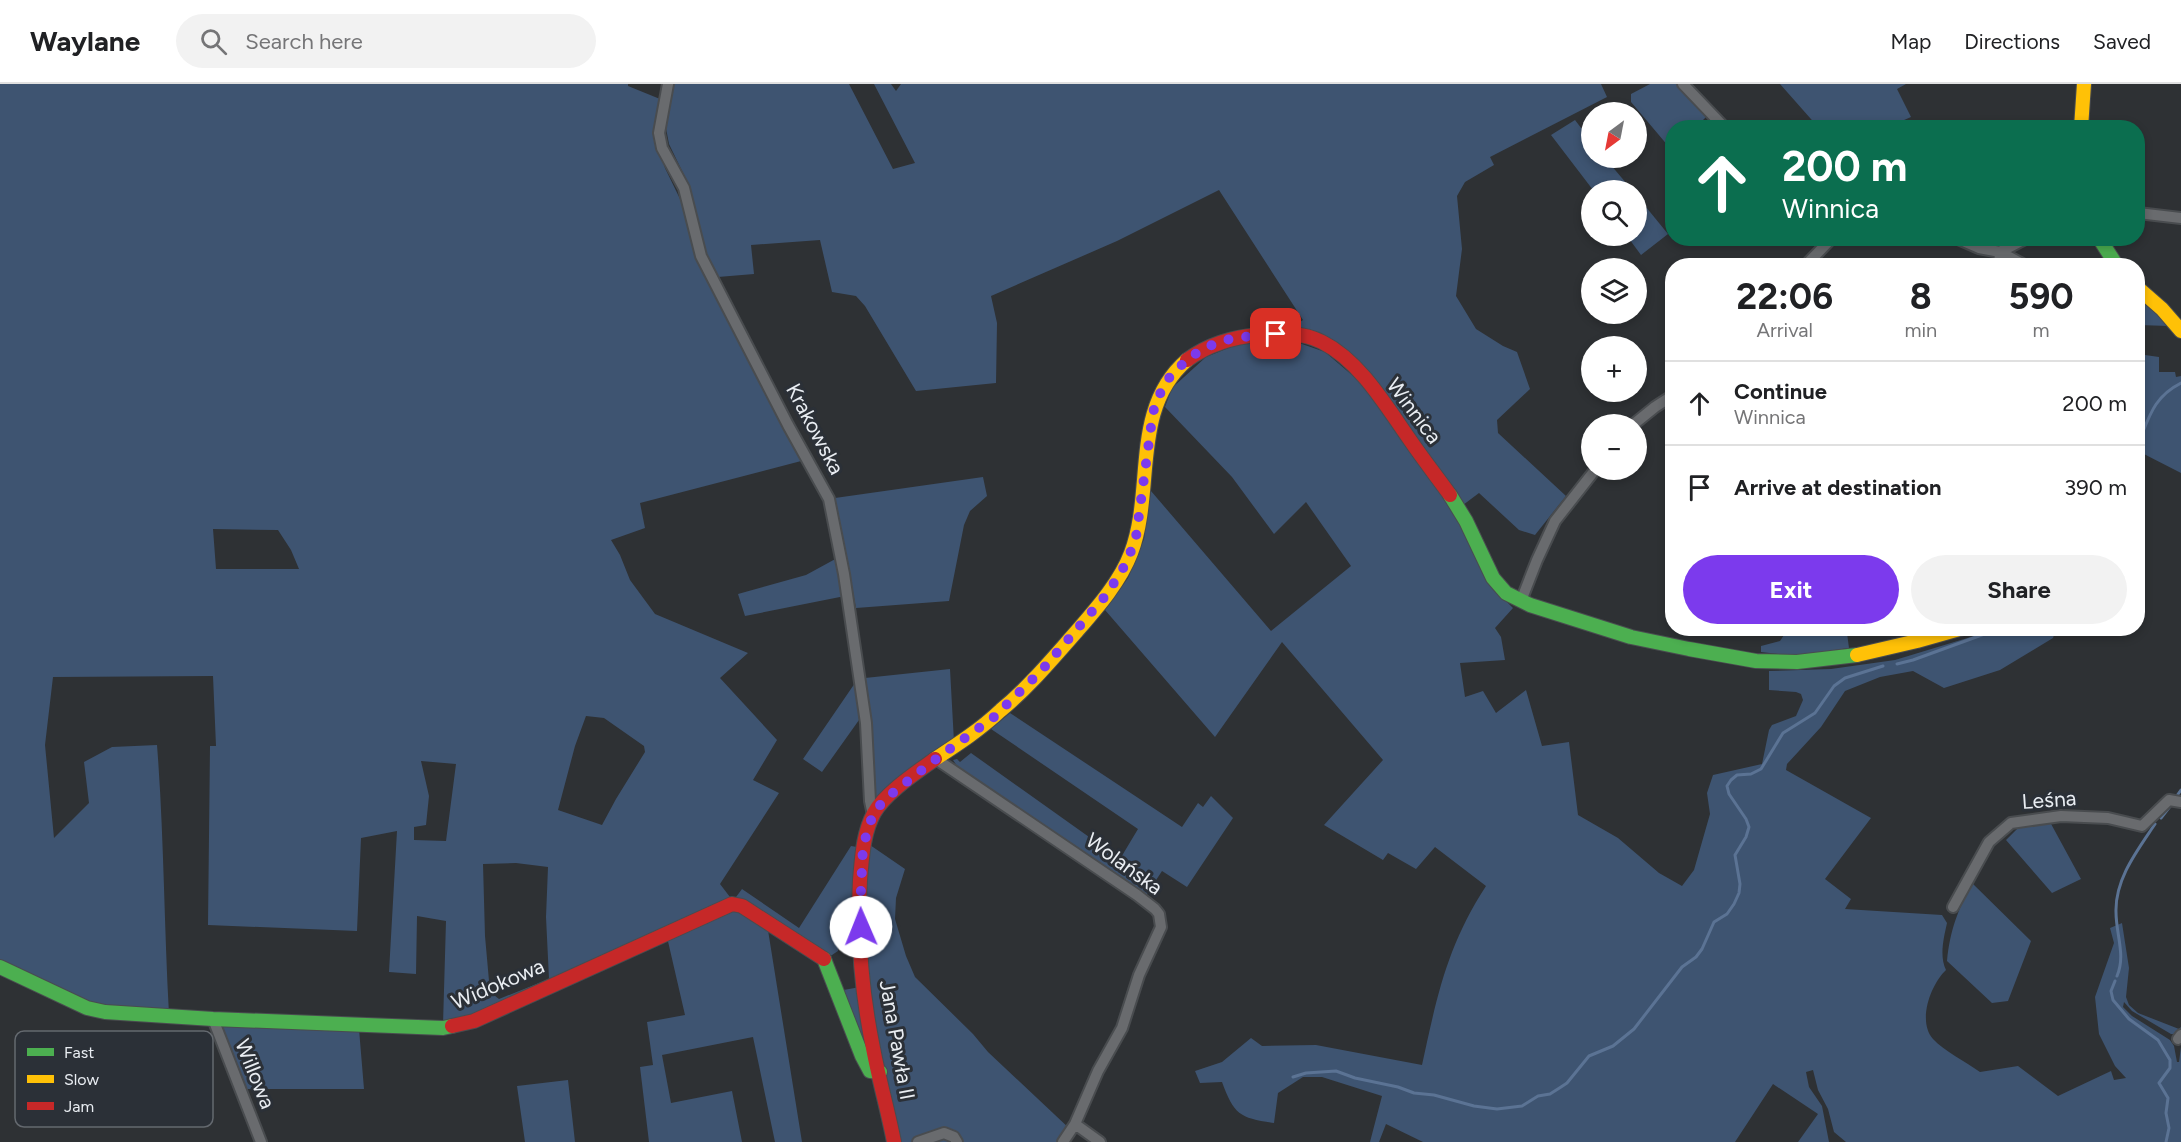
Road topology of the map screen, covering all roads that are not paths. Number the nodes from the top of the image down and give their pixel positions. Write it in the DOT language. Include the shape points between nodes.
graph roads {
  1 [pos="668,84"];
  2 [pos="1683,84"];
  3 [pos="2084,84"];
  4 [pos="1717,120"];
  5 [pos="2082,120"];
  6 [pos="2145,214"];
  7 [pos="2181,218"];
  8 [pos="1824,246"];
  9 [pos="1974,246"];
  10 [pos="2012,246"];
  11 [pos="2000,252"];
  12 [pos="1813,258"];
  13 [pos="2000,258"];
  14 [pos="2011,258"];
  15 [pos="2145,294"];
  16 [pos="2181,331"];
  17 [pos="1665,401"];
  18 [pos="1647,414"];
  19 [pos="1587,480"];
  20 [pos="1521,601"];
  21 [pos="1934,636"];
  22 [pos="994,717"];
  23 [pos="936,759"];
  24 [pos="2177,801"];
  25 [pos="873,814"];
  26 [pos="1953,907"];
  27 [pos="0,967"];
  28 [pos="213,1019"];
  29 [pos="880,1072"];
  30 [pos="1075,1124"];
  31 [pos="261,1142"];
  32 [pos="894,1142"];
  33 [pos="918,1142"];
  34 [pos="957,1142"];
  35 [pos="1063,1142"];
  36 [pos="1100,1142"];
  1 -- 25 [label="street, Krakowska" via="659,133 662,148 684,188 701,256 830,499 866,723"];
  2 -- 4 [label="street"];
  3 -- 5 [label="street"];
  6 -- 7 [label="street"];
  8 -- 12 [label="street"];
  9 -- 11 [label="street"];
  10 -- 11 [label="street"];
  11 -- 13 [label="street"];
  11 -- 14 [label="street"];
  15 -- 16 [label="street"];
  17 -- 18 [label="street"];
  19 -- 20 [label="street" via="1555,521"];
  20 -- 21 [label="street, Winnica" via="1595,627 1695,651 1769,662 1884,650"];
  20 -- 22 [label="street, Winnica" via="1508,595 1494,580 1456,505 1343,356 1327,344 1302,335 1233,338 1199,351 1173,372 1162,389 1153,412 1136,537 1127,562 1107,594 1042,670"];
  22 -- 23 [label="street, Jana Pawła II"];
  23 -- 25 [label="street, Jana Pawła II" via="885,799"];
  23 -- 30 [label="street, Wolańska" via="1137,895 1159,914 1161,927 1139,975 1122,1028"];
  24 -- 26 [label="street, Leśna" via="2142,826 2108,818 2061,816 2011,823 1989,842"];
  25 -- 29 [label="street, Jana Pawła II" via="863,846 860,910 870,1035"];
  27 -- 28 [label="street, Widokowa" via="102,1013"];
  28 -- 29 [label="street, Widokowa" via="455,1026 474,1021 732,904 742,906 824,959 862,1056 870,1071"];
  28 -- 31 [label="street, Willowa"];
  29 -- 32 [label="street, Jana Pawła II"];
  30 -- 35 [label="street, Wolańska"];
  30 -- 36 [label="street"];
  33 -- 34 [label="street" via="944,1133"];
}
